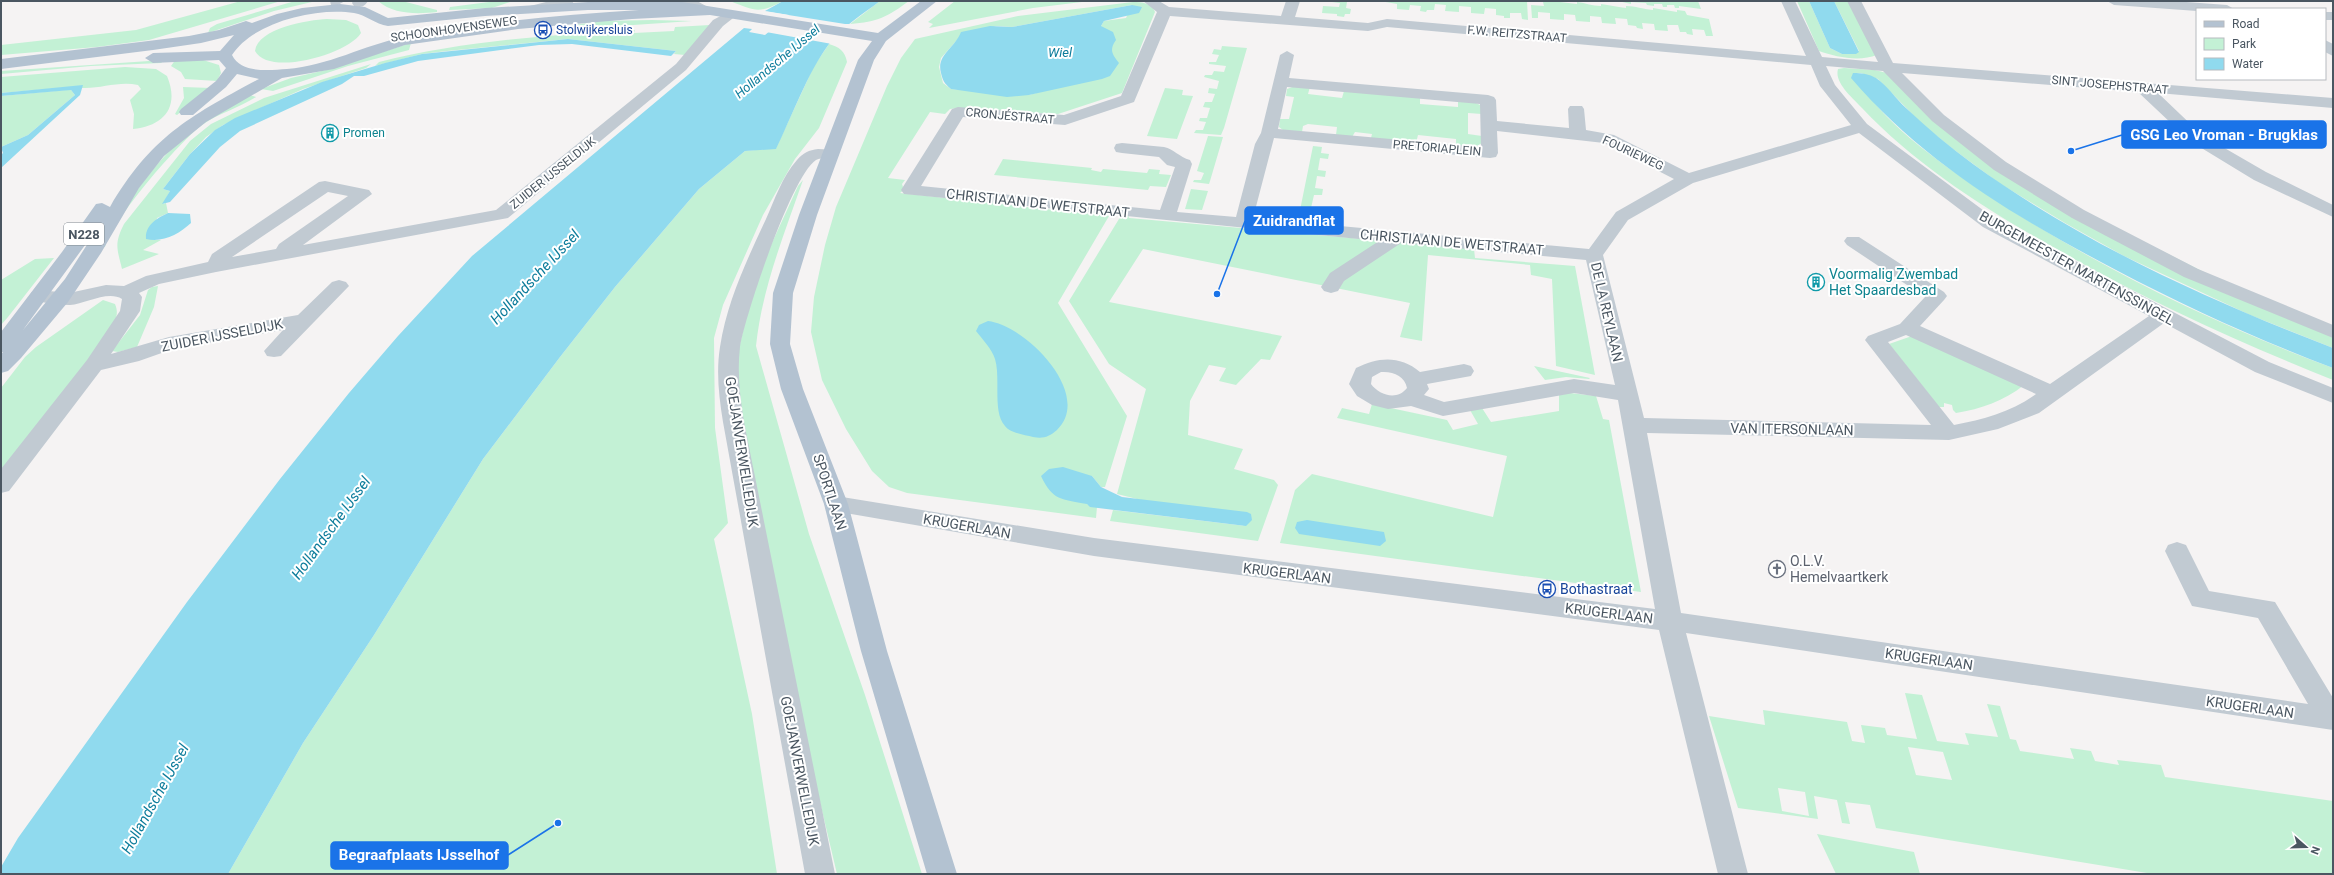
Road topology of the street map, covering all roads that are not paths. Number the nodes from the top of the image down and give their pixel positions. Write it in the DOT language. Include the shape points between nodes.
graph roads {
  1 [pos="567,1"];
  2 [pos="686,1"];
  3 [pos="930,1"];
  4 [pos="1150,1"];
  5 [pos="1293,1"];
  6 [pos="1788,1"];
  7 [pos="1854,1"];
  8 [pos="2114,1"];
  9 [pos="360,2"];
  10 [pos="333,4"];
  11 [pos="2213,8"];
  12 [pos="535,9"];
  13 [pos="1165,11"];
  14 [pos="708,12"];
  15 [pos="730,15"];
  16 [pos="388,19"];
  17 [pos="1287,20"];
  18 [pos="881,38"];
  19 [pos="372,45"];
  20 [pos="226,52"];
  21 [pos="88,55"];
  22 [pos="1287,55"];
  23 [pos="241,57"];
  24 [pos="1815,61"];
  25 [pos="1,64"];
  26 [pos="1888,67"];
  27 [pos="276,72"];
  28 [pos="1282,82"];
  29 [pos="2142,87"];
  30 [pos="2333,103"];
  31 [pos="1576,109"];
  32 [pos="1489,125"];
  33 [pos="179,126"];
  34 [pos="1861,127"];
  35 [pos="1578,134"];
  36 [pos="1266,139"];
  37 [pos="1122,148"];
  38 [pos="831,154"];
  39 [pos="1687,179"];
  40 [pos="910,190"];
  41 [pos="2333,212"];
  42 [pos="1167,216"];
  43 [pos="1243,224"];
  44 [pos="1397,237"];
  45 [pos="1853,242"];
  46 [pos="285,254"];
  47 [pos="1594,255"];
  48 [pos="216,266"];
  49 [pos="339,286"];
  50 [pos="1332,287"];
  51 [pos="126,292"];
  52 [pos="63,294"];
  53 [pos="39,296"];
  54 [pos="2163,315"];
  55 [pos="304,320"];
  56 [pos="1907,328"];
  57 [pos="2333,332"];
  58 [pos="1,346"];
  59 [pos="274,351"];
  60 [pos="94,365"];
  61 [pos="1,366"];
  62 [pos="1464,370"];
  63 [pos="2051,393"];
  64 [pos="1626,394"];
  65 [pos="2333,396"];
  66 [pos="1635,425"];
  67 [pos="1949,433"];
  68 [pos="1,485"];
  69 [pos="836,504"];
  70 [pos="2177,551"];
  71 [pos="1670,621"];
  72 [pos="2332,719"];
  73 [pos="930,833"];
  74 [pos="820,874"];
  75 [pos="942,874"];
  76 [pos="956,874"];
  77 [pos="1733,874"];
  1 -- 12 [label="street, SCHOONHOVENSEWEG"];
  2 -- 14 [label="street, SCHOONHOVENSEWEG"];
  3 -- 18 [label="main road"];
  4 -- 13 [label="street, F.W. REITZSTRAAT"];
  5 -- 17 [label="street"];
  6 -- 24 [label="street, BURGEMEESTER MARTENSSINGEL"];
  7 -- 26 [label="street"];
  8 -- 11 [label="street"];
  9 -- 10 [label="main road, N228"];
  9 -- 16 [label="main road, N228" via="380,8"];
  10 -- 16 [label="main road, N228" via="356,9 378,22"];
  10 -- 20 [label="main road, N228" via="266,22 239,36"];
  10 -- 21 [label="main road, N228" via="285,10 232,30 202,38"];
  10 -- 23 [label="main road, N228" via="318,14 269,28 252,38"];
  12 -- 14 [label="main road, SCHOONHOVENSEWEG" via="621,5 682,6"];
  12 -- 16 [label="main road, SCHOONHOVENSEWEG"];
  13 -- 17 [label="street, F.W. REITZSTRAAT"];
  13 -- 40 [label="street, CRONJÉSTRAAT" via="1128,99 1065,120 958,112"];
  14 -- 15 [label="main road, SCHOONHOVENSEWEG"];
  14 -- 19 [label="main road, SCHOONHOVENSEWEG" via="635,14 478,30"];
  15 -- 18 [label="main road, SCHOONHOVENSEWEG"];
  15 -- 46 [label="street, ZUIDER IJSSELDIJK" via="718,23 681,67 502,214"];
  16 -- 19 [label="main road, N228" via="383,32"];
  17 -- 24 [label="street, F.W. REITZSTRAAT" via="1368,27 1387,23"];
  18 -- 38 [label="main road" via="866,60"];
  19 -- 27 [label="main road, N228" via="327,66"];
  20 -- 21 [label="main road" via="144,58"];
  20 -- 23 [label="main road" via="226,60"];
  21 -- 25 [label="main road"];
  22 -- 28 [label="street"];
  23 -- 27 [label="main road, N228" via="250,73"];
  23 -- 33 [label="main road, N228" via="221,84"];
  24 -- 26 [label="street, F.W. REITZSTRAAT"];
  24 -- 34 [label="street, BURGEMEESTER MARTENSSINGEL" via="1828,86"];
  26 -- 29 [label="street, SINT JOSEPHSTRAAT"];
  26 -- 57 [label="street" via="1938,118 2000,166 2078,214 2191,274"];
  27 -- 33 [label="main road, N228" via="214,109"];
  28 -- 32 [label="street, PRETORIAPLEIN" via="1488,100"];
  28 -- 36 [label="street"];
  29 -- 30 [label="street, SINT JOSEPHSTRAAT"];
  29 -- 41 [label="street" via="2196,138 2260,176"];
  31 -- 35 [label="street"];
  32 -- 35 [label="street, FOURIEWEG"];
  32 -- 36 [label="street, PRETORIAPLEIN" via="1490,153"];
  33 -- 52 [label="main road, N228" via="143,170 92,253"];
  33 -- 53 [label="main road, N228" via="132,165"];
  34 -- 39 [label="street, DE LA REYLAAN"];
  34 -- 54 [label="street, BURGEMEESTER MARTENSSINGEL" via="1989,223"];
  35 -- 39 [label="street, FOURIEWEG" via="1608,139"];
  36 -- 43 [label="street"];
  37 -- 42 [label="street" via="1164,152 1173,161 1184,164"];
  38 -- 69 [label="main road, SPORTLAAN" via="783,293 780,344 792,390"];
  38 -- 74 [label="street, GOEJANVERWELLEDIJK" via="815,154 803,162 788,189 752,271 734,324 729,348 728,374 763,584"];
  39 -- 47 [label="street, DE LA REYLAAN" via="1622,216"];
  40 -- 42 [label="street, CHRISTIAAN DE WETSTRAAT"];
  42 -- 43 [label="street, CHRISTIAAN DE WETSTRAAT"];
  43 -- 44 [label="street, CHRISTIAAN DE WETSTRAAT"];
  44 -- 47 [label="street, CHRISTIAAN DE WETSTRAAT"];
  44 -- 50 [label="street" via="1337,278"];
  45 -- 56 [label="street" via="1937,296"];
  46 -- 48 [label="street, ZUIDER IJSSELDIJK"];
  46 -- 48 [label="street" via="286,248 363,194 325,186 218,258"];
  47 -- 64 [label="street, DE LA REYLAAN"];
  48 -- 51 [label="street, ZUIDER IJSSELDIJK" via="153,280"];
  49 -- 55 [label="street, ZUIDER IJSSELDIJK"];
  51 -- 52 [label="street, ZUIDER IJSSELDIJK" via="104,290 80,298"];
  51 -- 60 [label="street" via="132,297 130,311"];
  52 -- 53 [label="street, ZUIDER IJSSELDIJK"];
  52 -- 61 [label="main road, N228" via="44,321"];
  53 -- 58 [label="main road, N228"];
  54 -- 63 [label="street, VAN ITERSONLAAN"];
  54 -- 65 [label="street, BURGEMEESTER MARTENSSINGEL" via="2262,367"];
  55 -- 59 [label="street, ZUIDER IJSSELDIJK"];
  55 -- 60 [label="street, ZUIDER IJSSELDIJK" via="169,343 132,356"];
  56 -- 63 [label="street"];
  56 -- 67 [label="street" via="1875,340"];
  60 -- 68 [label="street"];
  62 -- 64 [label="street" via="1413,388 1443,409 1574,386"];
  63 -- 67 [label="street, VAN ITERSONLAAN" via="2031,408 2009,419"];
  64 -- 66 [label="street, DE LA REYLAAN"];
  66 -- 67 [label="street, VAN ITERSONLAAN"];
  66 -- 71 [label="street, DE LA REYLAAN"];
  69 -- 71 [label="street, KRUGERLAAN" via="1101,548"];
  69 -- 73 [label="main road, SPORTLAAN" via="874,652"];
  70 -- 72 [label="street" via="2201,599 2266,609"];
  71 -- 72 [label="street, KRUGERLAAN"];
  71 -- 77 [label="street"];
  73 -- 75 [label="main road, SPORTLAAN"];
  73 -- 76 [label="main road, SPORTLAAN"];
}
